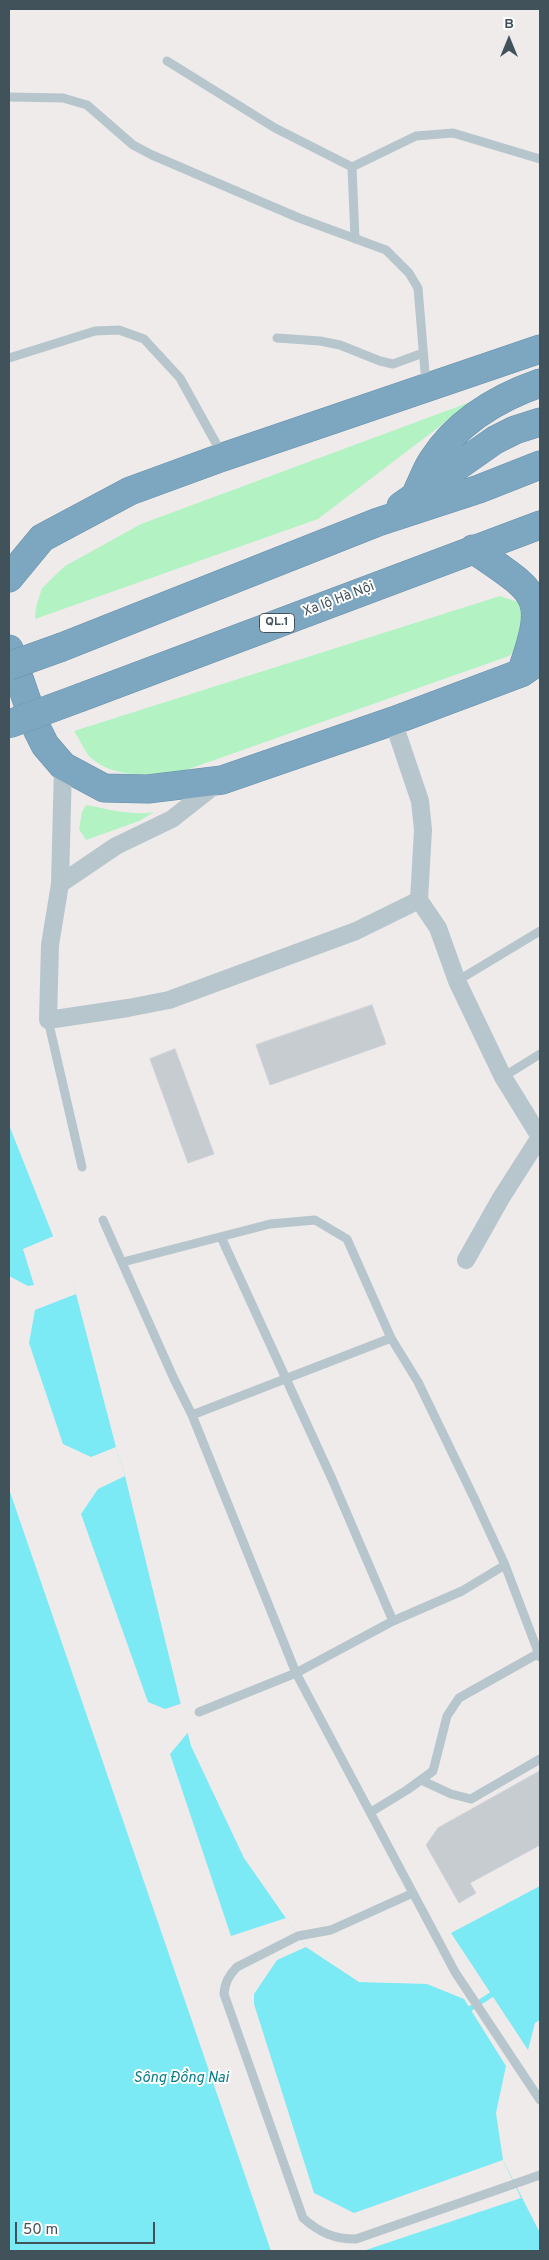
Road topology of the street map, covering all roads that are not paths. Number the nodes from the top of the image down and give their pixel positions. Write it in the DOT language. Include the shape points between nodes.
graph roads {
  1 [pos="167,61"];
  2 [pos="9,97"];
  3 [pos="540,159"];
  4 [pos="352,167"];
  5 [pos="355,239"];
  6 [pos="277,338"];
  7 [pos="540,348"];
  8 [pos="424,353"];
  9 [pos="9,358"];
  10 [pos="540,383"];
  11 [pos="426,387"];
  12 [pos="540,422"];
  13 [pos="223,457"];
  14 [pos="540,465"];
  15 [pos="416,496"];
  16 [pos="378,522"];
  17 [pos="540,525"];
  18 [pos="473,549"];
  19 [pos="9,578"];
  20 [pos="9,649"];
  21 [pos="9,666"];
  22 [pos="531,666"];
  23 [pos="393,721"];
  24 [pos="9,724"];
  25 [pos="63,766"];
  26 [pos="222,780"];
  27 [pos="60,884"];
  28 [pos="420,900"];
  29 [pos="540,931"];
  30 [pos="457,981"];
  31 [pos="48,1020"];
  32 [pos="540,1054"];
  33 [pos="502,1077"];
  34 [pos="540,1137"];
  35 [pos="82,1167"];
  36 [pos="103,1220"];
  37 [pos="221,1237"];
  38 [pos="466,1260"];
  39 [pos="123,1262"];
  40 [pos="391,1338"];
  41 [pos="286,1379"];
  42 [pos="192,1415"];
  43 [pos="505,1565"];
  44 [pos="393,1621"];
  45 [pos="539,1655"];
  46 [pos="296,1672"];
  47 [pos="199,1712"];
  48 [pos="540,1758"];
  49 [pos="421,1780"];
  50 [pos="371,1812"];
  51 [pos="413,1893"];
  52 [pos="540,2100"];
  53 [pos="540,2175"];
  1 -- 4 [label="lane" via="275,128"];
  2 -- 5 [label="lane" via="63,98 87,104 133,145 152,155"];
  3 -- 4 [label="lane" via="453,133 416,136"];
  4 -- 5 [label="lane"];
  5 -- 8 [label="lane" via="386,250 409,273 418,288"];
  6 -- 8 [label="lane" via="340,345 380,362 393,364"];
  7 -- 11 [label="highway"];
  8 -- 11 [label="lane"];
  9 -- 13 [label="lane" via="95,331 119,330 144,339 180,378"];
  10 -- 15 [label="highway" via="502,398 458,429 431,462"];
  11 -- 13 [label="highway"];
  12 -- 15 [label="highway" via="495,440"];
  13 -- 19 [label="highway" via="130,492 42,538"];
  14 -- 16 [label="highway"];
  15 -- 16 [label="highway"];
  16 -- 21 [label="highway, bridge"];
  17 -- 18 [label="highway, Xa lộ Hà Nội / QL.1"];
  18 -- 22 [label="highway" via="521,582 535,600 538,619"];
  18 -- 24 [label="highway, Xa lộ Hà Nội / QL.1, bridge"];
  20 -- 25 [label="highway" via="36,727 45,745"];
  22 -- 23 [label="highway"];
  23 -- 26 [label="highway"];
  23 -- 28 [label="street" via="420,801 424,830"];
  25 -- 26 [label="highway" via="104,788 148,789"];
  25 -- 27 [label="street"];
  26 -- 27 [label="street" via="172,819 116,846"];
  27 -- 31 [label="street" via="50,945"];
  28 -- 30 [label="street" via="438,928"];
  28 -- 31 [label="street" via="356,931 169,1000"];
  29 -- 30 [label="lane"];
  30 -- 33 [label="street"];
  31 -- 35 [label="lane"];
  32 -- 33 [label="lane"];
  33 -- 34 [label="street"];
  34 -- 38 [label="street"];
  36 -- 39 [label="lane"];
  37 -- 39 [label="lane"];
  37 -- 40 [label="lane" via="270,1224 315,1220 331,1229 346,1239"];
  37 -- 41 [label="lane"];
  39 -- 42 [label="lane"];
  40 -- 41 [label="lane"];
  40 -- 43 [label="lane" via="418,1382"];
  41 -- 42 [label="lane"];
  41 -- 44 [label="lane"];
  42 -- 46 [label="lane"];
  43 -- 44 [label="lane" via="462,1591"];
  43 -- 45 [label="lane"];
  44 -- 46 [label="lane"];
  45 -- 49 [label="lane" via="458,1698 447,1716 433,1771"];
  46 -- 47 [label="lane"];
  46 -- 50 [label="lane"];
  48 -- 49 [label="lane" via="471,1798 451,1794"];
  49 -- 50 [label="lane"];
  50 -- 51 [label="lane"];
  51 -- 52 [label="lane" via="455,1972"];
  51 -- 53 [label="lane" via="331,1930 298,1936 237,1967 225,1984 224,1994 303,2218 326,2234 356,2238"];
}
